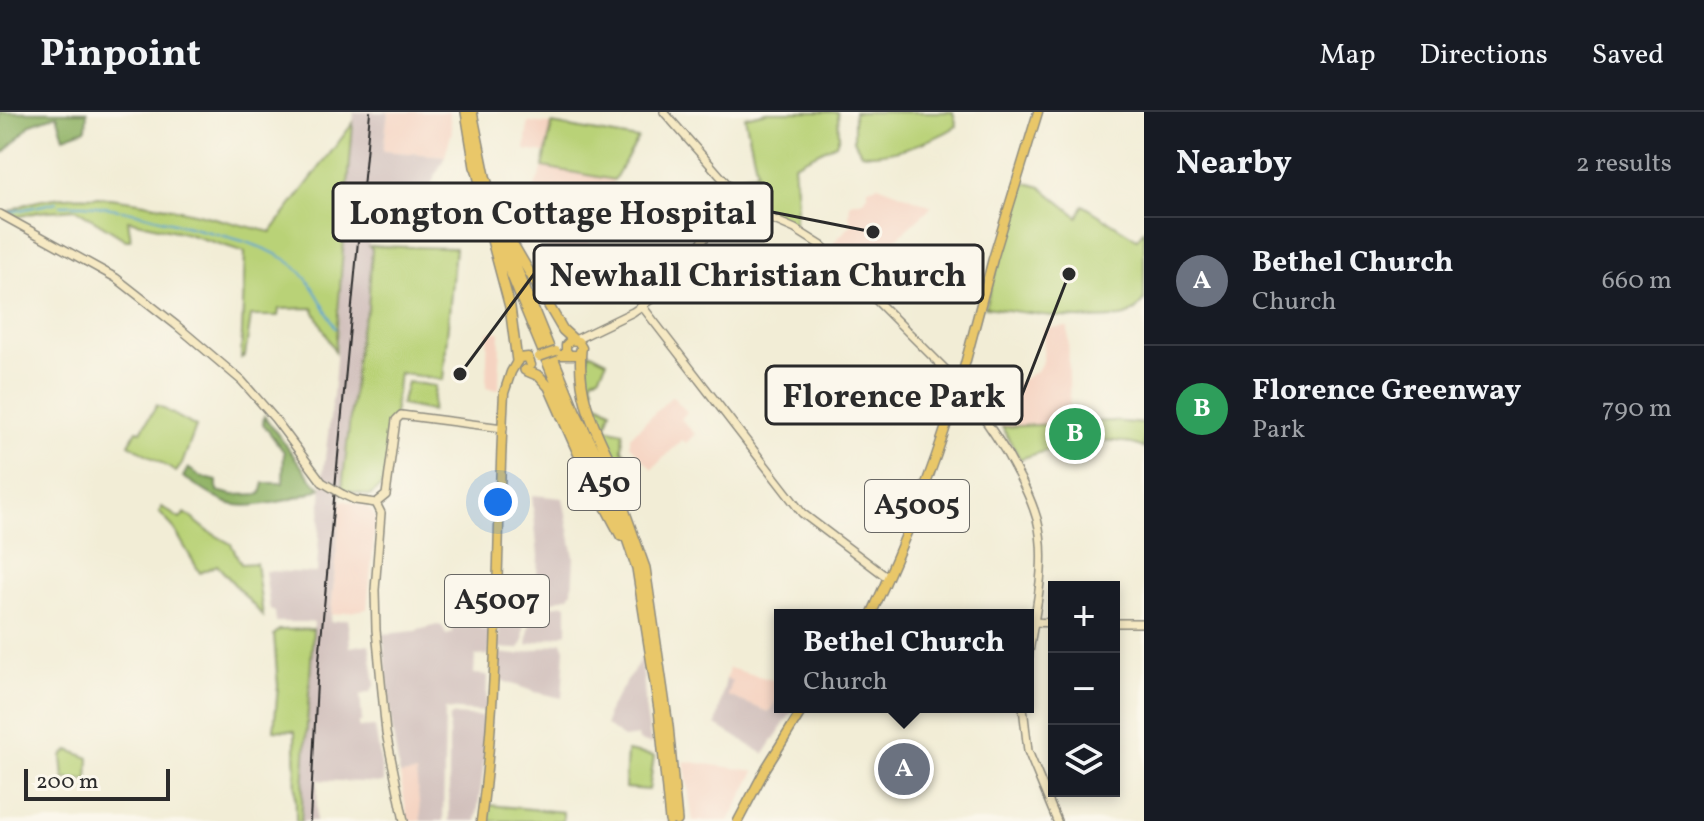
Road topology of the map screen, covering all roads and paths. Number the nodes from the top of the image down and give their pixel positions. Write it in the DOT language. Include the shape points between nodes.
graph roads {
  1 [pos="466,112"];
  2 [pos="472,112"];
  3 [pos="664,112"];
  4 [pos="1038,112"];
  5 [pos="475,163"];
  6 [pos="490,195"];
  7 [pos="743,202"];
  8 [pos="1,214"];
  9 [pos="642,306"];
  10 [pos="576,344"];
  11 [pos="557,353"];
  12 [pos="570,355"];
  13 [pos="517,362"];
  14 [pos="527,366"];
  15 [pos="509,378"];
  16 [pos="958,379"];
  17 [pos="959,394"];
  18 [pos="503,428"];
  19 [pos="376,503"];
  20 [pos="645,568"];
  21 [pos="888,578"];
  22 [pos="643,595"];
  23 [pos="874,609"];
  24 [pos="1034,613"];
  25 [pos="1120,623"];
  26 [pos="1144,623"];
  27 [pos="800,713"];
  28 [pos="1024,713"];
  29 [pos="404,821"];
  30 [pos="481,821"];
  31 [pos="670,821"];
  32 [pos="679,821"];
  33 [pos="738,821"];
  34 [pos="1057,821"];
  1 -- 5 [label="highway, A50"];
  2 -- 6 [label="highway, A50"];
  3 -- 7 [label="street"];
  4 -- 16 [label="main road, A5005"];
  5 -- 13 [label="highway" via="510,307"];
  5 -- 22 [label="highway, A50" via="486,208 527,315 617,510"];
  6 -- 10 [label="highway" via="533,281"];
  6 -- 20 [label="highway, A50" via="567,391 622,504"];
  7 -- 9 [label="street"];
  7 -- 16 [label="street" via="822,246"];
  8 -- 19 [label="street, bridge" via="128,285 242,381 322,482 355,500"];
  9 -- 10 [label="street"];
  9 -- 21 [label="street" via="802,513"];
  10 -- 11 [label="main road"];
  10 -- 12 [label="main road" via="578,355"];
  10 -- 12 [label="main road" via="565,350"];
  10 -- 20 [label="highway" via="584,404 622,489"];
  11 -- 12 [label="main road"];
  11 -- 14 [label="main road, bridge"];
  13 -- 14 [label="main road" via="523,356"];
  13 -- 15 [label="main road, A5007"];
  14 -- 15 [label="main road"];
  14 -- 22 [label="highway" via="549,387 626,544"];
  15 -- 18 [label="main road, A5007"];
  16 -- 17 [label="main road, A5005" via="966,384"];
  17 -- 21 [label="main road, A5005"];
  17 -- 24 [label="street" via="983,417 1017,471 1038,522 1041,552"];
  18 -- 19 [label="street" via="401,415 386,495"];
  18 -- 30 [label="main road, A5007"];
  19 -- 29 [label="street" via="381,513 376,630 386,733"];
  20 -- 32 [label="highway, A50"];
  21 -- 23 [label="main road, A5005"];
  22 -- 31 [label="highway, A50"];
  25 -- 26 [label="street"];
  27 -- 33 [label="main road"];
  28 -- 34 [label="street" via="1028,751"];
}
